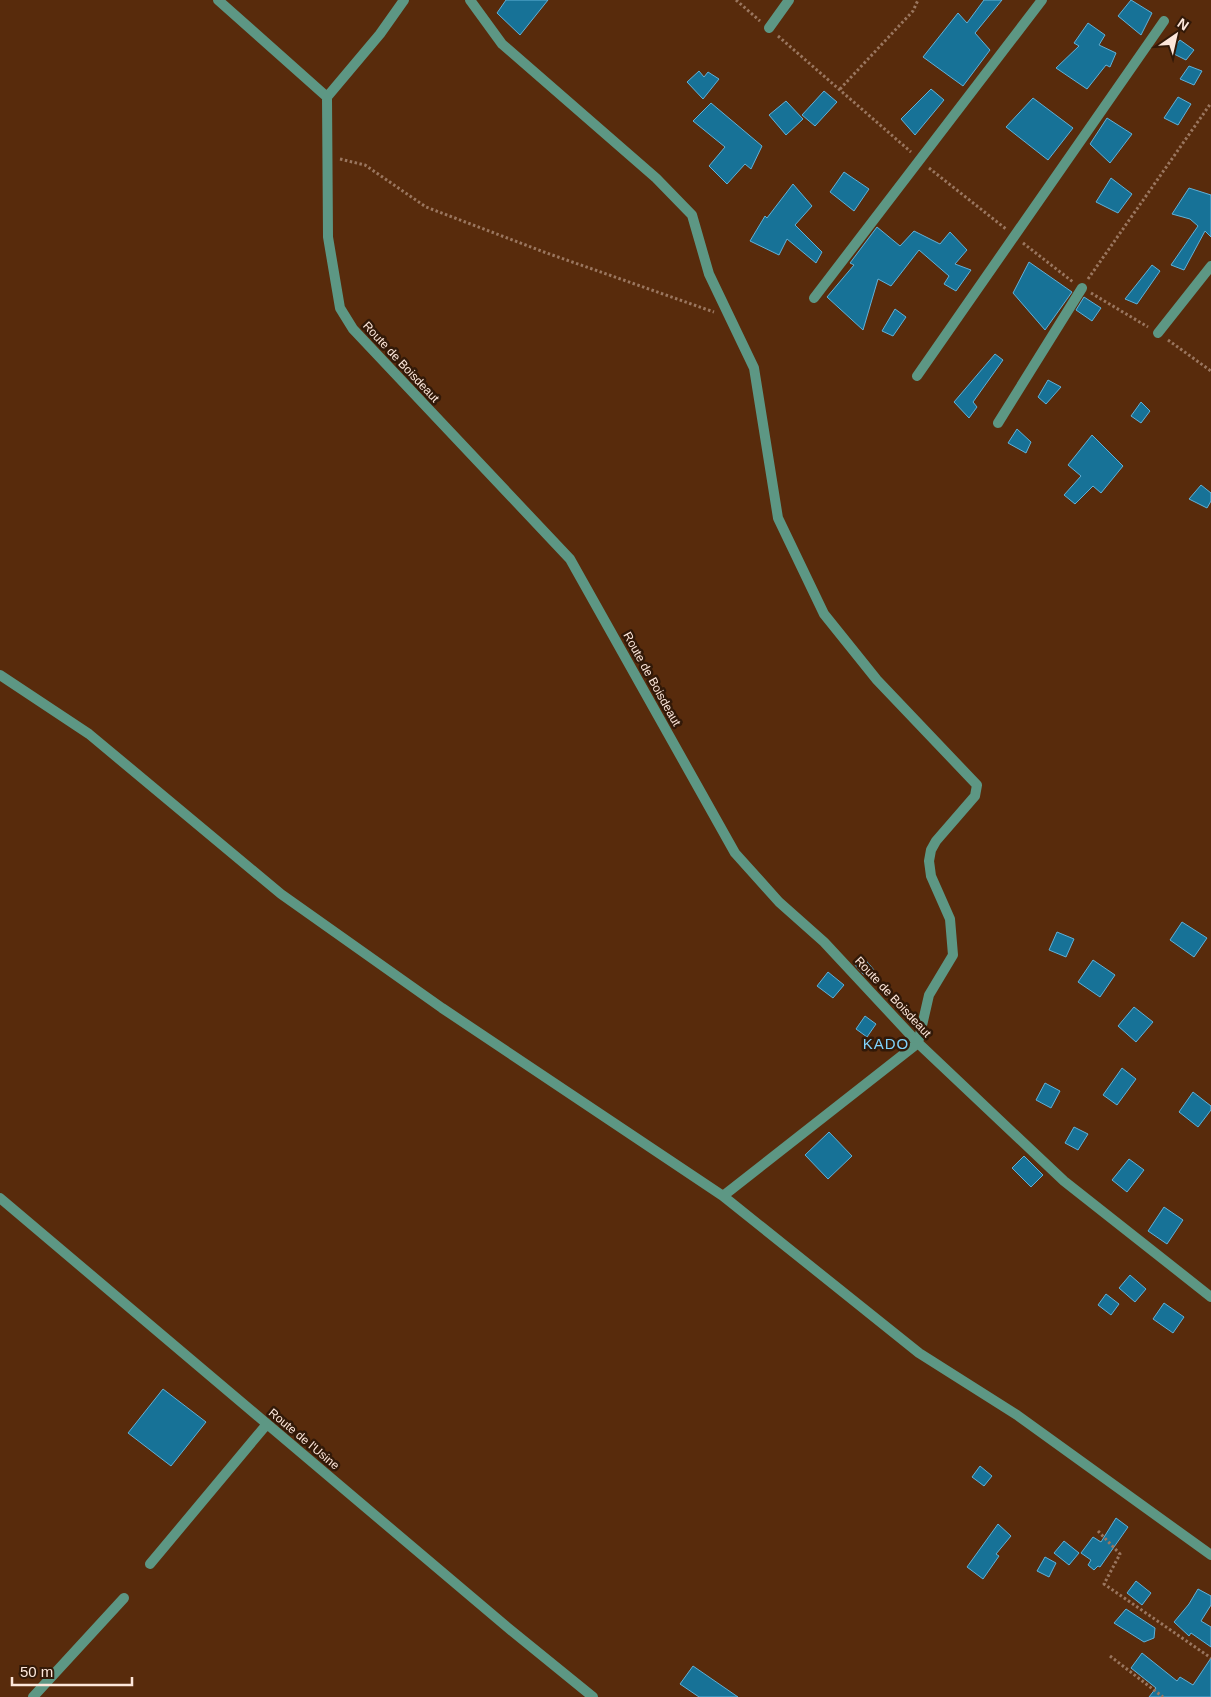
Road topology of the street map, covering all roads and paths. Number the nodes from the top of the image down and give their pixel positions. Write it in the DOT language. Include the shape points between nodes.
graph roads {
  1 [pos="218,0"];
  2 [pos="404,0"];
  3 [pos="470,0"];
  4 [pos="736,0"];
  5 [pos="789,0"];
  6 [pos="918,0"];
  7 [pos="1042,0"];
  8 [pos="1164,21"];
  9 [pos="769,28"];
  10 [pos="840,89"];
  11 [pos="327,96"];
  12 [pos="1211,103"];
  13 [pos="914,155"];
  14 [pos="327,156"];
  15 [pos="922,162"];
  16 [pos="1014,235"];
  17 [pos="1021,241"];
  18 [pos="1211,266"];
  19 [pos="1080,286"];
  20 [pos="814,298"];
  21 [pos="730,317"];
  22 [pos="1158,333"];
  23 [pos="1211,371"];
  24 [pos="917,376"];
  25 [pos="998,423"];
  26 [pos="0,675"];
  27 [pos="918,1042"];
  28 [pos="723,1196"];
  29 [pos="0,1198"];
  30 [pos="1211,1297"];
  31 [pos="267,1424"];
  32 [pos="1098,1531"];
  33 [pos="1211,1555"];
  34 [pos="150,1564"];
  35 [pos="124,1598"];
  36 [pos="1110,1656"];
  37 [pos="1211,1658"];
  38 [pos="33,1697"];
  39 [pos="593,1697"];
  40 [pos="1163,1697"];
  1 -- 11 [label="street"];
  2 -- 11 [label="street" via="380,34"];
  3 -- 21 [label="street" via="502,44 656,178 692,215 709,274"];
  4 -- 9 [label="path"];
  5 -- 9 [label="street"];
  6 -- 10 [label="path" via="913,11"];
  7 -- 20 [label="street"];
  8 -- 24 [label="street"];
  9 -- 10 [label="path"];
  10 -- 13 [label="path"];
  11 -- 14 [label="street, Route de Boisdeaut"];
  12 -- 19 [label="path"];
  14 -- 21 [label="path" via="365,165 426,207 552,256"];
  14 -- 27 [label="street, Route de Boisdeaut" via="328,237 340,308 353,329 570,559 735,854"];
  15 -- 16 [label="path"];
  17 -- 19 [label="path"];
  18 -- 22 [label="street"];
  19 -- 22 [label="path"];
  19 -- 25 [label="street"];
  21 -- 27 [label="street" via="754,368 778,518 824,614 877,680 977,785 975,796 930,850 931,876 950,919 953,956 929,995"];
  22 -- 23 [label="path"];
  26 -- 28 [label="street" via="88,734 281,894 442,1008"];
  27 -- 28 [label="street"];
  27 -- 30 [label="street, Route de Boisdeaut" via="1064,1181"];
  28 -- 33 [label="street" via="919,1353 1017,1415"];
  29 -- 31 [label="street, Route de l'Usine"];
  31 -- 34 [label="street"];
  31 -- 39 [label="street, Route de l'Usine"];
  32 -- 37 [label="path" via="1120,1554 1104,1584"];
  35 -- 38 [label="street"];
  36 -- 40 [label="path"];
}
